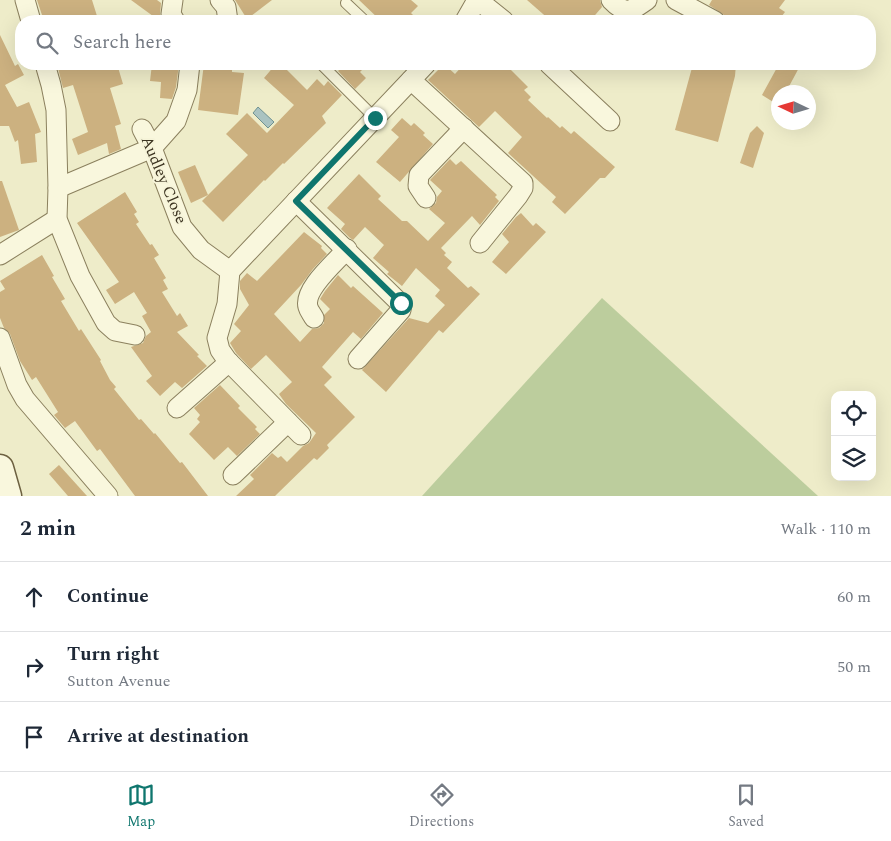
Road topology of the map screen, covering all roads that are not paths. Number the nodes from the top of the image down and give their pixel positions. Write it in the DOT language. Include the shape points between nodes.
graph roads {
  1 [pos="25,0"];
  2 [pos="173,0"];
  3 [pos="220,0"];
  4 [pos="478,0"];
  5 [pos="611,0"];
  6 [pos="647,0"];
  7 [pos="676,0"];
  8 [pos="346,3"];
  9 [pos="29,15"];
  10 [pos="172,15"];
  11 [pos="227,15"];
  12 [pos="359,15"];
  13 [pos="469,15"];
  14 [pos="497,15"];
  15 [pos="703,15"];
  16 [pos="47,70"];
  17 [pos="189,70"];
  18 [pos="327,70"];
  19 [pos="416,70"];
  20 [pos="555,70"];
  21 [pos="375,118"];
  22 [pos="610,121"];
  23 [pos="464,128"];
  24 [pos="142,129"];
  25 [pos="152,148"];
  26 [pos="58,188"];
  27 [pos="426,198"];
  28 [pos="296,201"];
  29 [pos="57,219"];
  30 [pos="480,243"];
  31 [pos="347,249"];
  32 [pos="0,255"];
  33 [pos="230,271"];
  34 [pos="314,318"];
  35 [pos="135,335"];
  36 [pos="0,338"];
  37 [pos="358,359"];
  38 [pos="229,362"];
  39 [pos="177,408"];
  40 [pos="0,468"];
  41 [pos="233,475"];
  42 [pos="8,496"];
  43 [pos="108,496"];
  1 -- 9 [label="street"];
  2 -- 10 [label="street"];
  3 -- 11 [label="street"];
  4 -- 13 [label="street"];
  4 -- 14 [label="street"];
  5 -- 6 [label="street" via="619,9 626,11"];
  7 -- 15 [label="street"];
  8 -- 12 [label="lane"];
  16 -- 26 [label="street" via="56,110"];
  17 -- 25 [label="street" via="187,90 176,121"];
  18 -- 21 [label="lane"];
  19 -- 21 [label="street"];
  19 -- 23 [label="street"];
  20 -- 22 [label="street"];
  21 -- 28 [label="street"];
  23 -- 27 [label="street" via="419,175 418,186"];
  23 -- 30 [label="street" via="523,186"];
  24 -- 25 [label="street, Audley Close"];
  25 -- 26 [label="street"];
  25 -- 33 [label="street, Audley Close" via="182,227 201,250"];
  26 -- 29 [label="street"];
  28 -- 31 [label="street"];
  28 -- 33 [label="street"];
  29 -- 32 [label="street"];
  29 -- 35 [label="street" via="80,276 106,322 115,331"];
  31 -- 34 [label="street" via="314,285 308,307"];
  31 -- 37 [label="street" via="402,305"];
  33 -- 38 [label="street" via="227,304 217,338 220,350"];
  36 -- 43 [label="street" via="17,385 26,399"];
  38 -- 39 [label="street"];
  38 -- 41 [label="street" via="294,429"];
  40 -- 42 [label="main road"];
}
